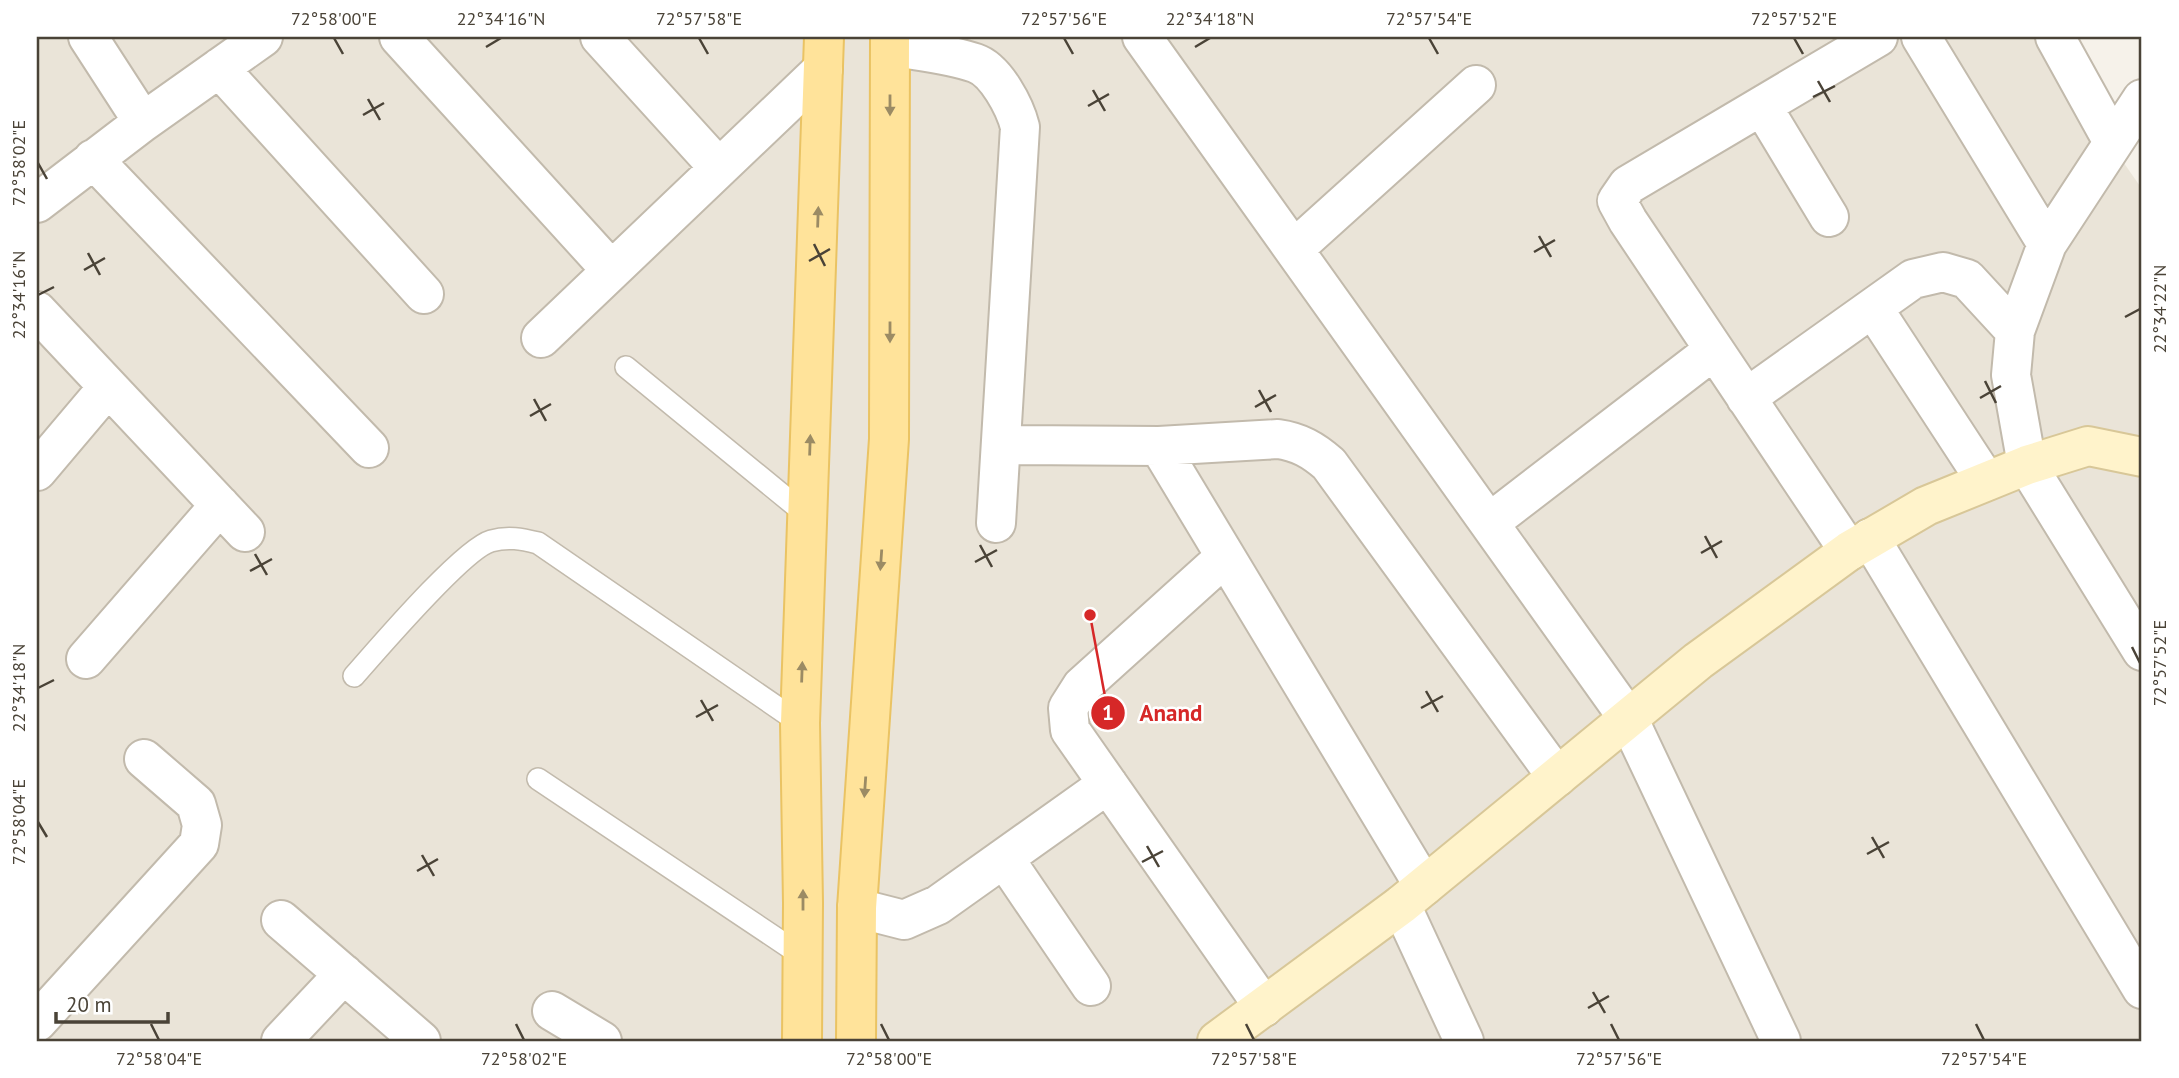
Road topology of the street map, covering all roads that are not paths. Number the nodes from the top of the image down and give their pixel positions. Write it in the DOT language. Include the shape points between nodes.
graph roads {
  1 [pos="88,37"];
  2 [pos="263,37"];
  3 [pos="399,37"];
  4 [pos="600,37"];
  5 [pos="1142,37"];
  6 [pos="1878,37"];
  7 [pos="1921,37"];
  8 [pos="2055,37"];
  9 [pos="890,41"];
  10 [pos="822,46"];
  11 [pos="219,68"];
  12 [pos="1476,85"];
  13 [pos="2142,99"];
  14 [pos="1762,106"];
  15 [pos="142,122"];
  16 [pos="2113,142"];
  17 [pos="93,159"];
  18 [pos="719,168"];
  19 [pos="37,203"];
  20 [pos="1829,216"];
  21 [pos="2046,244"];
  22 [pos="1294,249"];
  23 [pos="611,270"];
  24 [pos="424,294"];
  25 [pos="1873,307"];
  26 [pos="37,311"];
  27 [pos="2015,331"];
  28 [pos="541,338"];
  29 [pos="1714,350"];
  30 [pos="626,368"];
  31 [pos="108,387"];
  32 [pos="1746,398"];
  33 [pos="1001,445"];
  34 [pos="1158,446"];
  35 [pos="369,448"];
  36 [pos="2142,457"];
  37 [pos="2027,465"];
  38 [pos="37,471"];
  39 [pos="1986,481"];
  40 [pos="808,516"];
  41 [pos="996,523"];
  42 [pos="1489,523"];
  43 [pos="1859,545"];
  44 [pos="1225,557"];
  45 [pos="2142,651"];
  46 [pos="86,659"];
  47 [pos="354,676"];
  48 [pos="1628,718"];
  49 [pos="800,723"];
  50 [pos="144,759"];
  51 [pos="1557,777"];
  52 [pos="538,779"];
  53 [pos="1108,784"];
  54 [pos="1004,858"];
  55 [pos="1412,895"];
  56 [pos="857,908"];
  57 [pos="281,920"];
  58 [pos="801,956"];
  59 [pos="344,974"];
  60 [pos="1091,986"];
  61 [pos="2142,989"];
  62 [pos="1264,1007"];
  63 [pos="552,1011"];
  64 [pos="37,1022"];
  65 [pos="281,1041"];
  66 [pos="421,1041"];
  67 [pos="602,1041"];
  68 [pos="802,1041"];
  69 [pos="856,1041"];
  70 [pos="1217,1041"];
  71 [pos="1464,1041"];
  72 [pos="1781,1041"];
  1 -- 15 [label="street"];
  2 -- 11 [label="street"];
  3 -- 23 [label="street"];
  4 -- 18 [label="street"];
  5 -- 22 [label="street"];
  6 -- 14 [label="street"];
  7 -- 21 [label="street"];
  8 -- 16 [label="street"];
  9 -- 33 [label="street" via="977,63 998,82 1020,127"];
  9 -- 56 [label="main road, one-way" via="890,439"];
  10 -- 18 [label="street"];
  40 -- 10 [label="main road, one-way"];
  11 -- 15 [label="street"];
  11 -- 24 [label="street"];
  12 -- 22 [label="street"];
  13 -- 16 [label="street"];
  14 -- 20 [label="street"];
  14 -- 29 [label="street" via="1629,186 1617,201"];
  15 -- 17 [label="street"];
  16 -- 21 [label="street"];
  17 -- 19 [label="street"];
  17 -- 35 [label="street"];
  18 -- 23 [label="street"];
  21 -- 27 [label="street"];
  22 -- 42 [label="street"];
  23 -- 28 [label="street"];
  25 -- 27 [label="street" via="1913,279 1943,272 1967,279"];
  25 -- 32 [label="street"];
  25 -- 39 [label="street"];
  26 -- 31 [label="street"];
  27 -- 37 [label="street" via="2011,375"];
  29 -- 32 [label="street"];
  29 -- 42 [label="street"];
  30 -- 40 [label="lane"];
  31 -- 38 [label="street"];
  31 -- 46 [label="street" via="232,519"];
  32 -- 43 [label="street"];
  33 -- 34 [label="street"];
  33 -- 41 [label="street"];
  34 -- 44 [label="street"];
  34 -- 51 [label="street" via="1278,439 1312,450 1329,464"];
  36 -- 37 [label="street" via="2088,446"];
  37 -- 39 [label="street"];
  37 -- 45 [label="street"];
  39 -- 43 [label="street" via="1926,506"];
  49 -- 40 [label="main road, one-way"];
  42 -- 48 [label="street"];
  43 -- 48 [label="street" via="1698,661"];
  43 -- 61 [label="street"];
  44 -- 53 [label="street" via="1082,686 1068,708 1070,730"];
  44 -- 55 [label="street"];
  47 -- 49 [label="lane" via="465,557 489,541 514,537 538,544"];
  48 -- 51 [label="street"];
  48 -- 72 [label="street"];
  58 -- 49 [label="main road, one-way"];
  50 -- 64 [label="street" via="195,804 202,825 199,844"];
  51 -- 55 [label="street"];
  52 -- 58 [label="lane"];
  53 -- 54 [label="street"];
  53 -- 62 [label="street"];
  54 -- 56 [label="street" via="938,905 904,920"];
  54 -- 60 [label="street"];
  55 -- 62 [label="street"];
  55 -- 71 [label="street"];
  56 -- 69 [label="main road"];
  57 -- 59 [label="street"];
  58 -- 68 [label="main road"];
  59 -- 65 [label="street"];
  59 -- 66 [label="street"];
  62 -- 70 [label="street"];
  63 -- 67 [label="street"];
}
